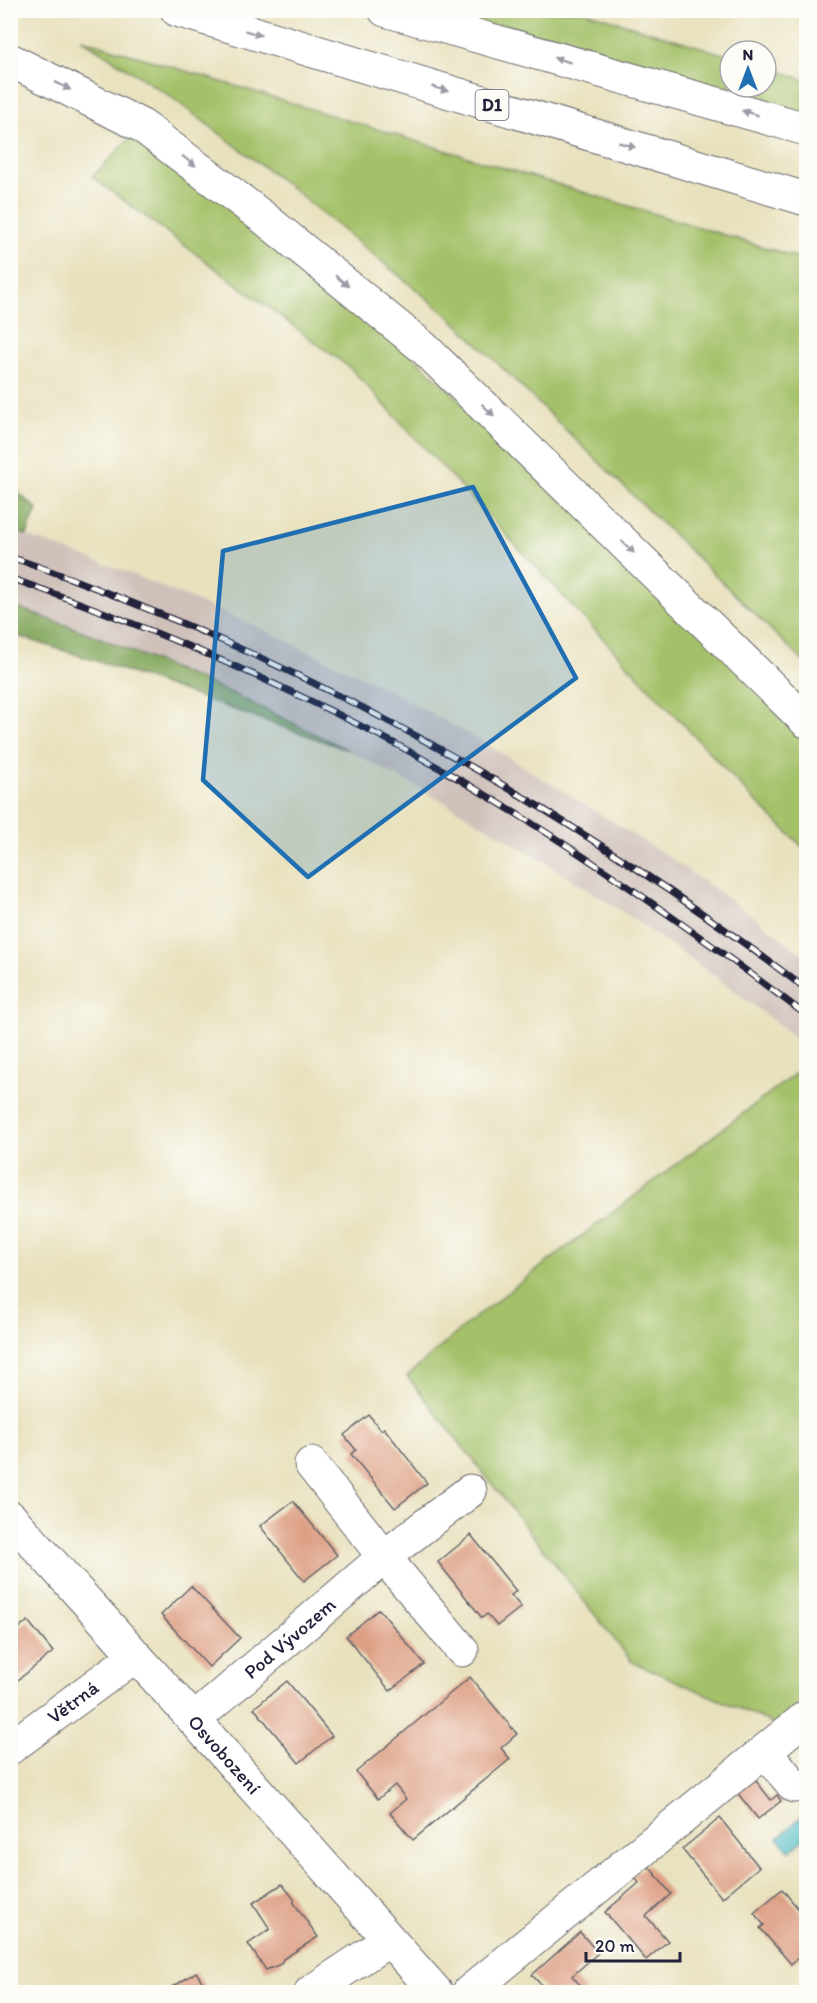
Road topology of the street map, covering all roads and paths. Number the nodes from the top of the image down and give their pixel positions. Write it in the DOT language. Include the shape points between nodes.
graph roads {
  1 [pos="177,10"];
  2 [pos="385,10"];
  3 [pos="10,60"];
  4 [pos="807,129"];
  5 [pos="807,199"];
  6 [pos="807,721"];
  7 [pos="311,1464"];
  8 [pos="470,1491"];
  9 [pos="10,1516"];
  10 [pos="384,1557"];
  11 [pos="462,1650"];
  12 [pos="135,1656"];
  13 [pos="806,1717"];
  14 [pos="194,1720"];
  15 [pos="10,1748"];
  16 [pos="765,1750"];
  17 [pos="794,1786"];
  18 [pos="389,1940"];
  19 [pos="311,1992"];
  20 [pos="436,1992"];
  21 [pos="469,1992"];
  1 -- 5 [label="main road, D1, one-way"];
  4 -- 2 [label="main road, one-way"];
  3 -- 6 [label="main road, one-way" via="142,126 264,218 424,348"];
  7 -- 10 [label="main road"];
  8 -- 10 [label="main road, Pod Vývozem"];
  9 -- 12 [label="main road, Osvobození"];
  10 -- 11 [label="main road"];
  10 -- 14 [label="main road, Pod Vývozem"];
  12 -- 14 [label="main road, Osvobození"];
  12 -- 15 [label="main road, Větrná"];
  13 -- 16 [label="main road"];
  14 -- 18 [label="main road, Osvobození"];
  16 -- 17 [label="main road"];
  16 -- 21 [label="main road"];
  18 -- 19 [label="main road"];
  18 -- 20 [label="main road, Osvobození"];
}
